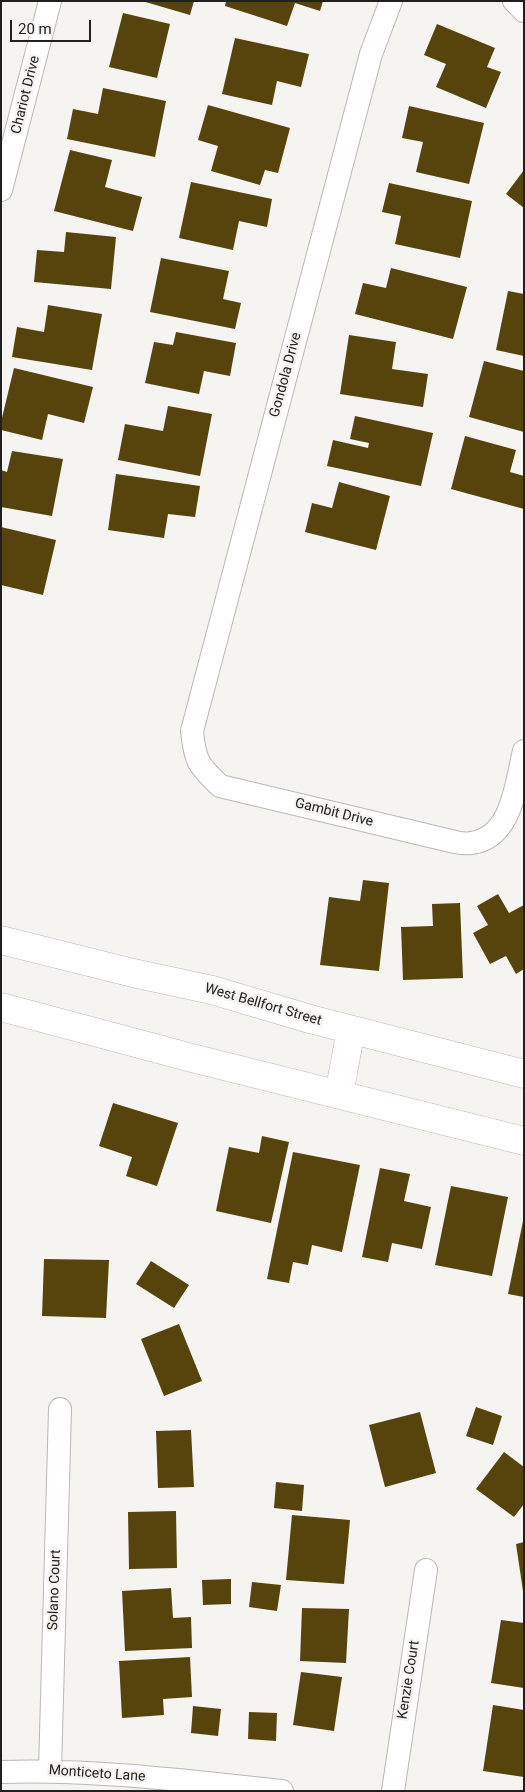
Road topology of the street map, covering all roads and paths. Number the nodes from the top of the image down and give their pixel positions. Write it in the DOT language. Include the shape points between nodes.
graph roads {
  1 [pos="50,1"];
  2 [pos="391,1"];
  3 [pos="514,1"];
  4 [pos="524,11"];
  5 [pos="1,190"];
  6 [pos="524,751"];
  7 [pos="194,752"];
  8 [pos="1,940"];
  9 [pos="1,1007"];
  10 [pos="350,1030"];
  11 [pos="524,1074"];
  12 [pos="339,1094"];
  13 [pos="524,1141"];
  14 [pos="60,1409"];
  15 [pos="426,1570"];
  16 [pos="50,1770"];
  17 [pos="1,1772"];
  18 [pos="282,1791"];
  19 [pos="393,1791"];
  1 -- 5 [label="street, Chariot Drive"];
  2 -- 7 [label="street, Gondola Drive" via="370,54 192,731"];
  3 -- 4 [label="street"];
  6 -- 7 [label="street, Gambit Drive" via="504,823 489,836 472,843 455,842 220,786 203,769"];
  8 -- 10 [label="main road, West Bellfort Street" via="212,990"];
  9 -- 12 [label="main road"];
  10 -- 11 [label="main road, West Bellfort Street"];
  10 -- 12 [label="main road"];
  12 -- 13 [label="main road"];
  14 -- 16 [label="street, Solano Court"];
  15 -- 19 [label="street, Kenzie Court"];
  16 -- 17 [label="street, Monticeto Lane"];
  16 -- 18 [label="street, Monticeto Lane"];
}
